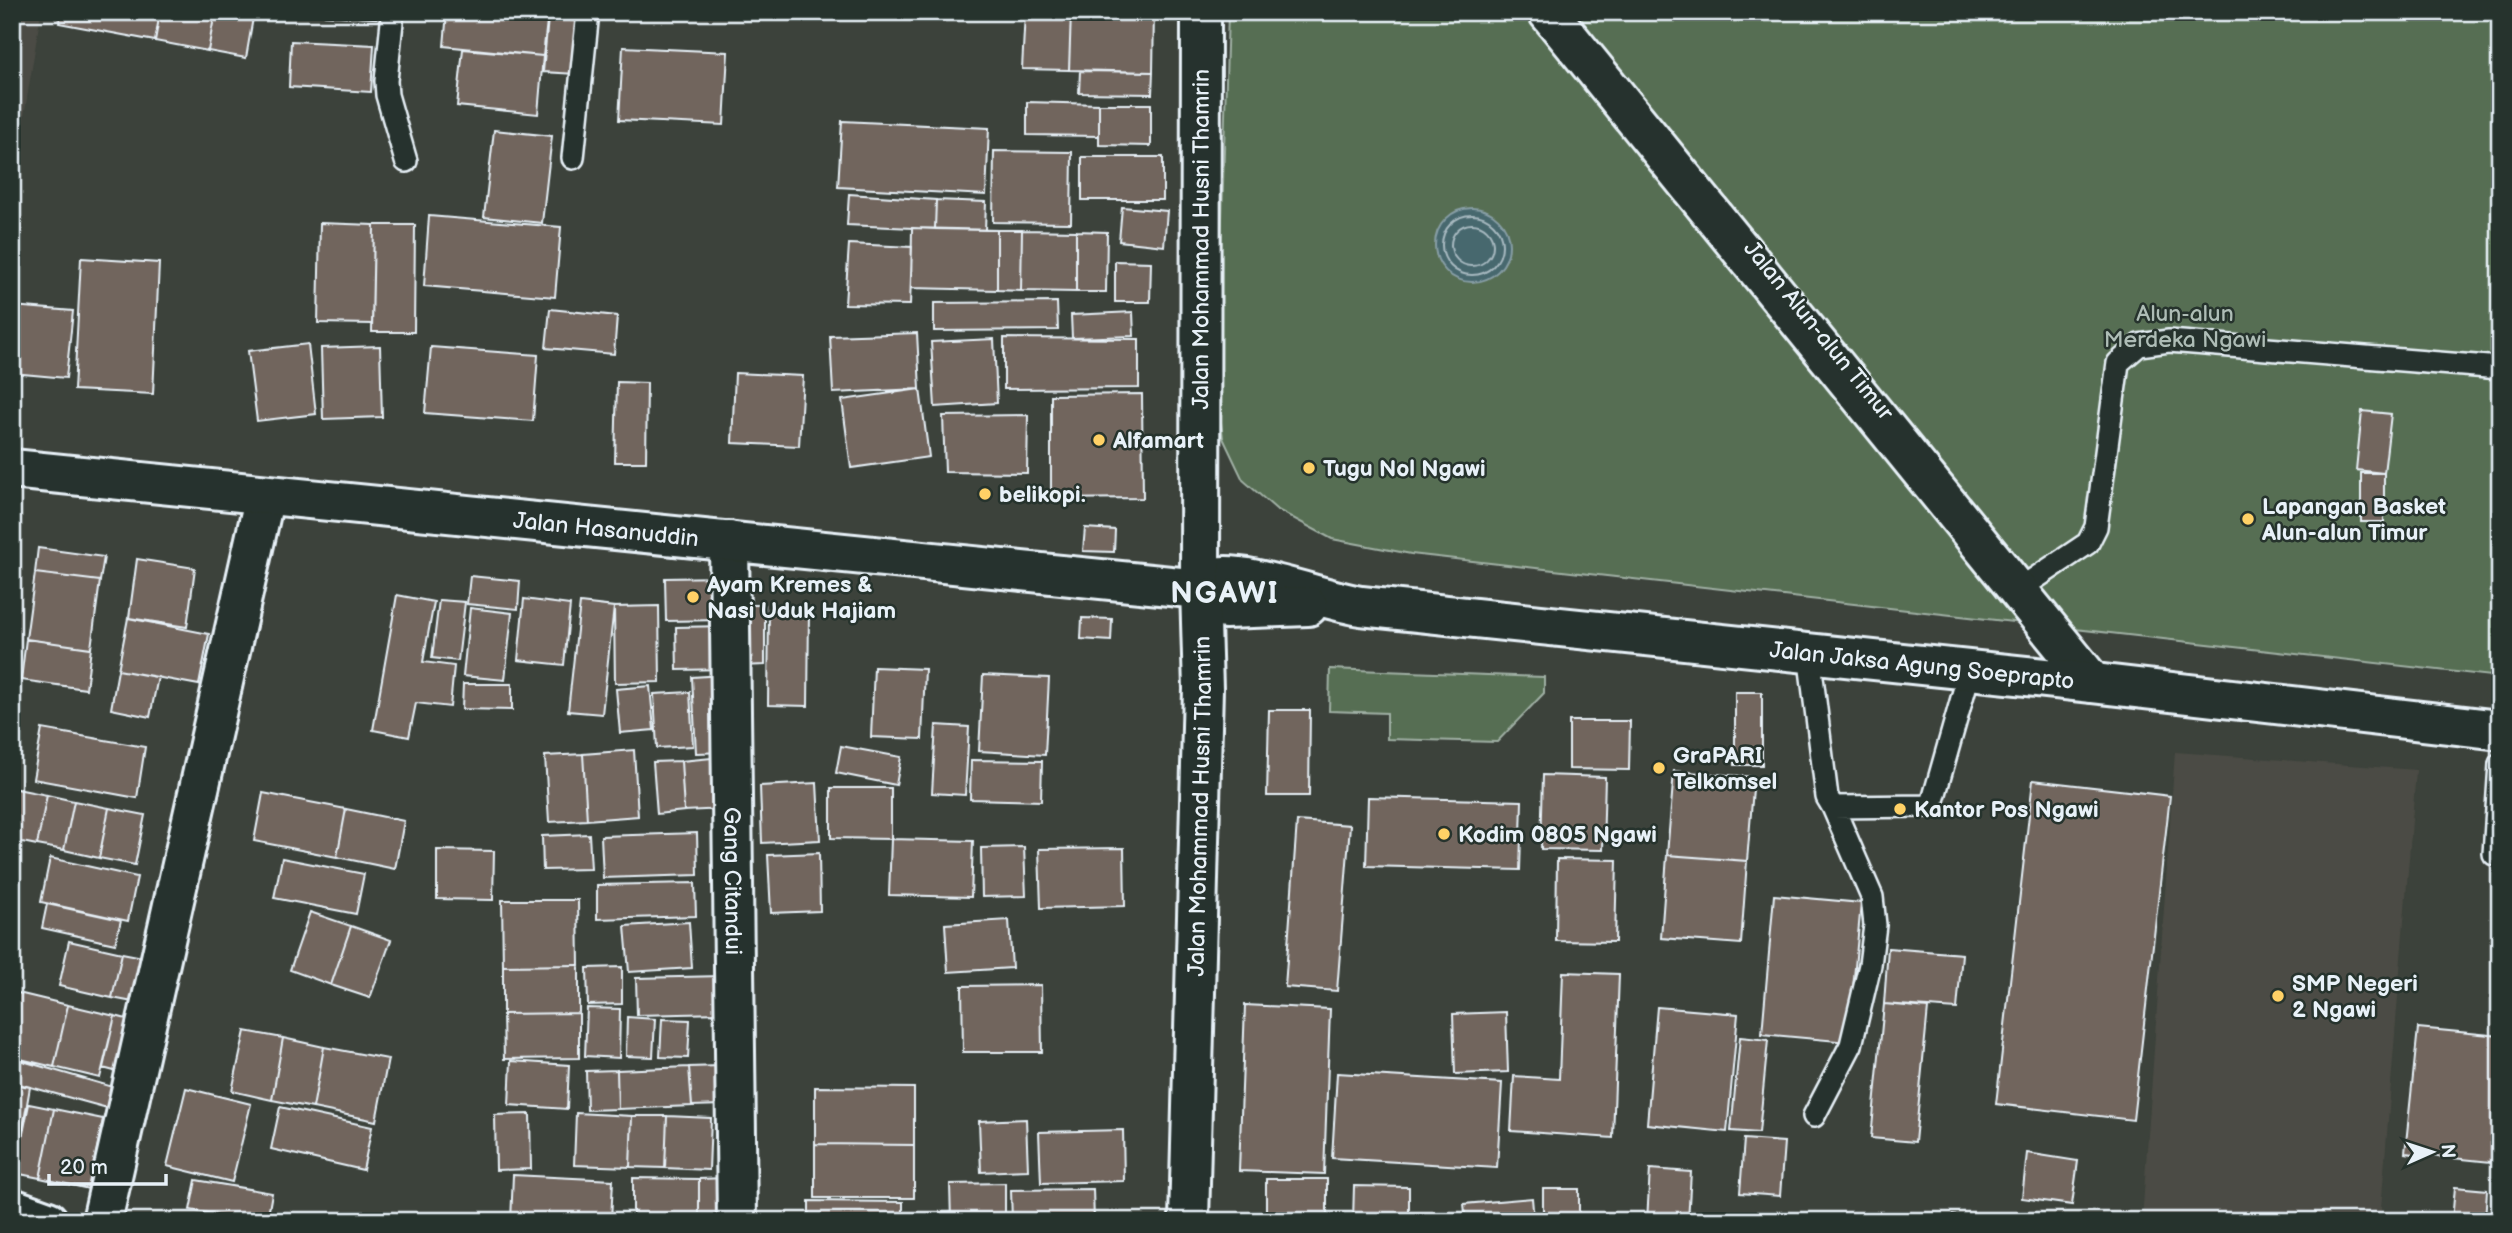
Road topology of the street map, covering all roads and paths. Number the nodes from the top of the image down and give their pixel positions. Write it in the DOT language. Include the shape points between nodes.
graph roads {
  1 [pos="393,12"];
  2 [pos="588,12"];
  3 [pos="1201,12"];
  4 [pos="1526,12"];
  5 [pos="1548,12"];
  6 [pos="573,158"];
  7 [pos="406,161"];
  8 [pos="2500,368"];
  9 [pos="12,469"];
  10 [pos="265,495"];
  11 [pos="729,541"];
  12 [pos="1187,588"];
  13 [pos="2018,590"];
  14 [pos="1810,653"];
  15 [pos="1970,670"];
  16 [pos="2082,682"];
  17 [pos="2500,730"];
  18 [pos="2500,764"];
  19 [pos="1833,807"];
  20 [pos="2500,855"];
  21 [pos="1814,1116"];
  22 [pos="12,1208"];
  23 [pos="48,1221"];
  24 [pos="102,1221"];
  25 [pos="737,1221"];
  26 [pos="1189,1221"];
  1 -- 7 [label="lane" via="387,95"];
  2 -- 6 [label="lane"];
  3 -- 12 [label="street, Jalan Mohammad Husni Thamrin"];
  4 -- 16 [label="lane, Jalan Alun-alun Timur"];
  5 -- 13 [label="street"];
  8 -- 13 [label="lane" via="2169,341 2138,345 2118,363 2096,527 2088,543"];
  9 -- 10 [label="street, Jalan Hasanuddin"];
  10 -- 11 [label="street, Jalan Hasanuddin"];
  10 -- 24 [label="street"];
  11 -- 12 [label="street, Jalan Hasanuddin"];
  11 -- 25 [label="street, Gang Citandui"];
  12 -- 14 [label="street, Jalan Jaksa Agung Soeprapto" via="1225,609 1343,604"];
  12 -- 26 [label="street, Jalan Mohammad Husni Thamrin" via="1203,689"];
  13 -- 16 [label="street"];
  14 -- 15 [label="street, Jalan Jaksa Agung Soeprapto"];
  14 -- 19 [label="lane" via="1827,797"];
  15 -- 16 [label="street, Jalan Jaksa Agung Soeprapto"];
  15 -- 19 [label="lane" via="1933,804"];
  16 -- 17 [label="street, Jalan Jaksa Agung Soeprapto"];
  18 -- 20 [label="lane" via="2494,854"];
  19 -- 21 [label="lane" via="1872,897 1875,925 1851,1045"];
  22 -- 23 [label="street"];
}
